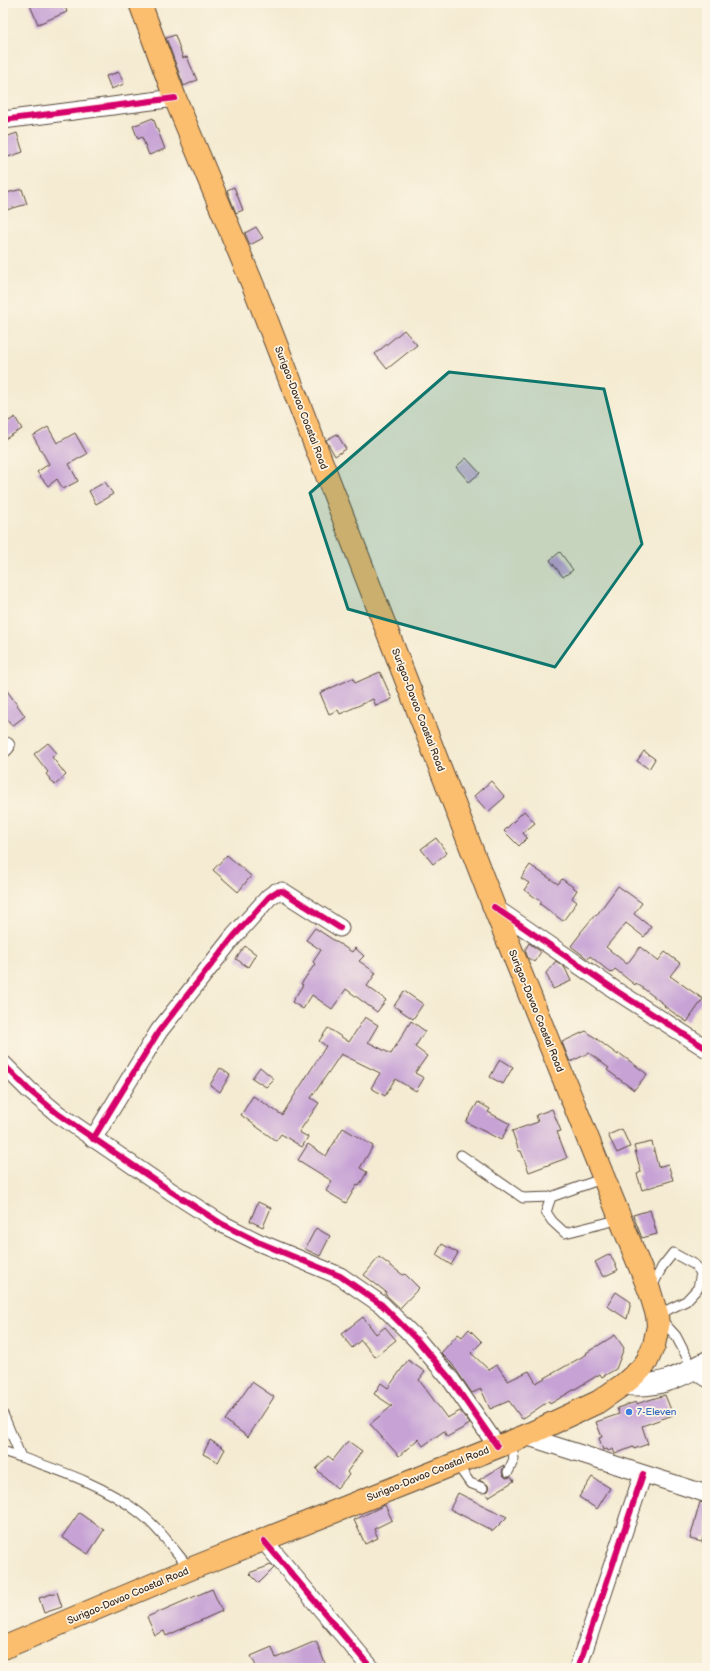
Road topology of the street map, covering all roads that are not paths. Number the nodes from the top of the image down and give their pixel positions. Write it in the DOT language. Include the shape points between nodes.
graph roads {
  1 [pos="140,3"];
  2 [pos="175,98"];
  3 [pos="3,120"];
  4 [pos="494,907"];
  5 [pos="340,928"];
  6 [pos="707,1049"];
  7 [pos="3,1064"];
  8 [pos="93,1139"];
  9 [pos="462,1154"];
  10 [pos="604,1178"];
  11 [pos="551,1197"];
  12 [pos="621,1219"];
  13 [pos="650,1292"];
  14 [pos="658,1315"];
  15 [pos="702,1370"];
  16 [pos="624,1384"];
  17 [pos="3,1414"];
  18 [pos="511,1441"];
  19 [pos="3,1450"];
  20 [pos="21,1457"];
  21 [pos="456,1463"];
  22 [pos="508,1472"];
  23 [pos="643,1474"];
  24 [pos="483,1488"];
  25 [pos="707,1494"];
  26 [pos="264,1541"];
  27 [pos="190,1569"];
  28 [pos="3,1648"];
  29 [pos="371,1668"];
  30 [pos="578,1668"];
  1 -- 2 [label="highway, Surigao-Davao Coastal Road"];
  2 -- 3 [label="street"];
  2 -- 4 [label="highway, Surigao-Davao Coastal Road" via="257,295"];
  4 -- 6 [label="street"];
  4 -- 10 [label="highway, Surigao-Davao Coastal Road"];
  5 -- 8 [label="street" via="282,891 269,897 234,936 159,1031"];
  7 -- 8 [label="street" via="29,1090"];
  8 -- 18 [label="street" via="222,1224 340,1276 382,1305"];
  9 -- 11 [label="lane" via="523,1198"];
  10 -- 11 [label="lane"];
  10 -- 12 [label="highway, Surigao-Davao Coastal Road"];
  11 -- 12 [label="lane" via="546,1212 565,1233"];
  12 -- 13 [label="highway, Surigao-Davao Coastal Road"];
  13 -- 14 [label="highway, Surigao-Davao Coastal Road"];
  13 -- 14 [label="lane" via="672,1253 695,1265 701,1272 698,1288 686,1301"];
  14 -- 15 [label="lane"];
  14 -- 16 [label="highway, Surigao-Davao Coastal Road" via="656,1337 647,1360 641,1370"];
  15 -- 16 [label="street" via="654,1385"];
  16 -- 18 [label="highway, Surigao-Davao Coastal Road" via="598,1402"];
  17 -- 20 [label="lane"];
  18 -- 21 [label="highway, Surigao-Davao Coastal Road"];
  18 -- 22 [label="lane" via="514,1460"];
  18 -- 23 [label="street"];
  19 -- 20 [label="lane"];
  20 -- 27 [label="lane" via="97,1486 120,1499 142,1515"];
  21 -- 24 [label="lane" via="470,1483"];
  21 -- 26 [label="highway, Surigao-Davao Coastal Road"];
  23 -- 25 [label="street"];
  23 -- 30 [label="street"];
  26 -- 27 [label="highway, Surigao-Davao Coastal Road"];
  26 -- 29 [label="street"];
  27 -- 28 [label="highway, Surigao-Davao Coastal Road"];
}
